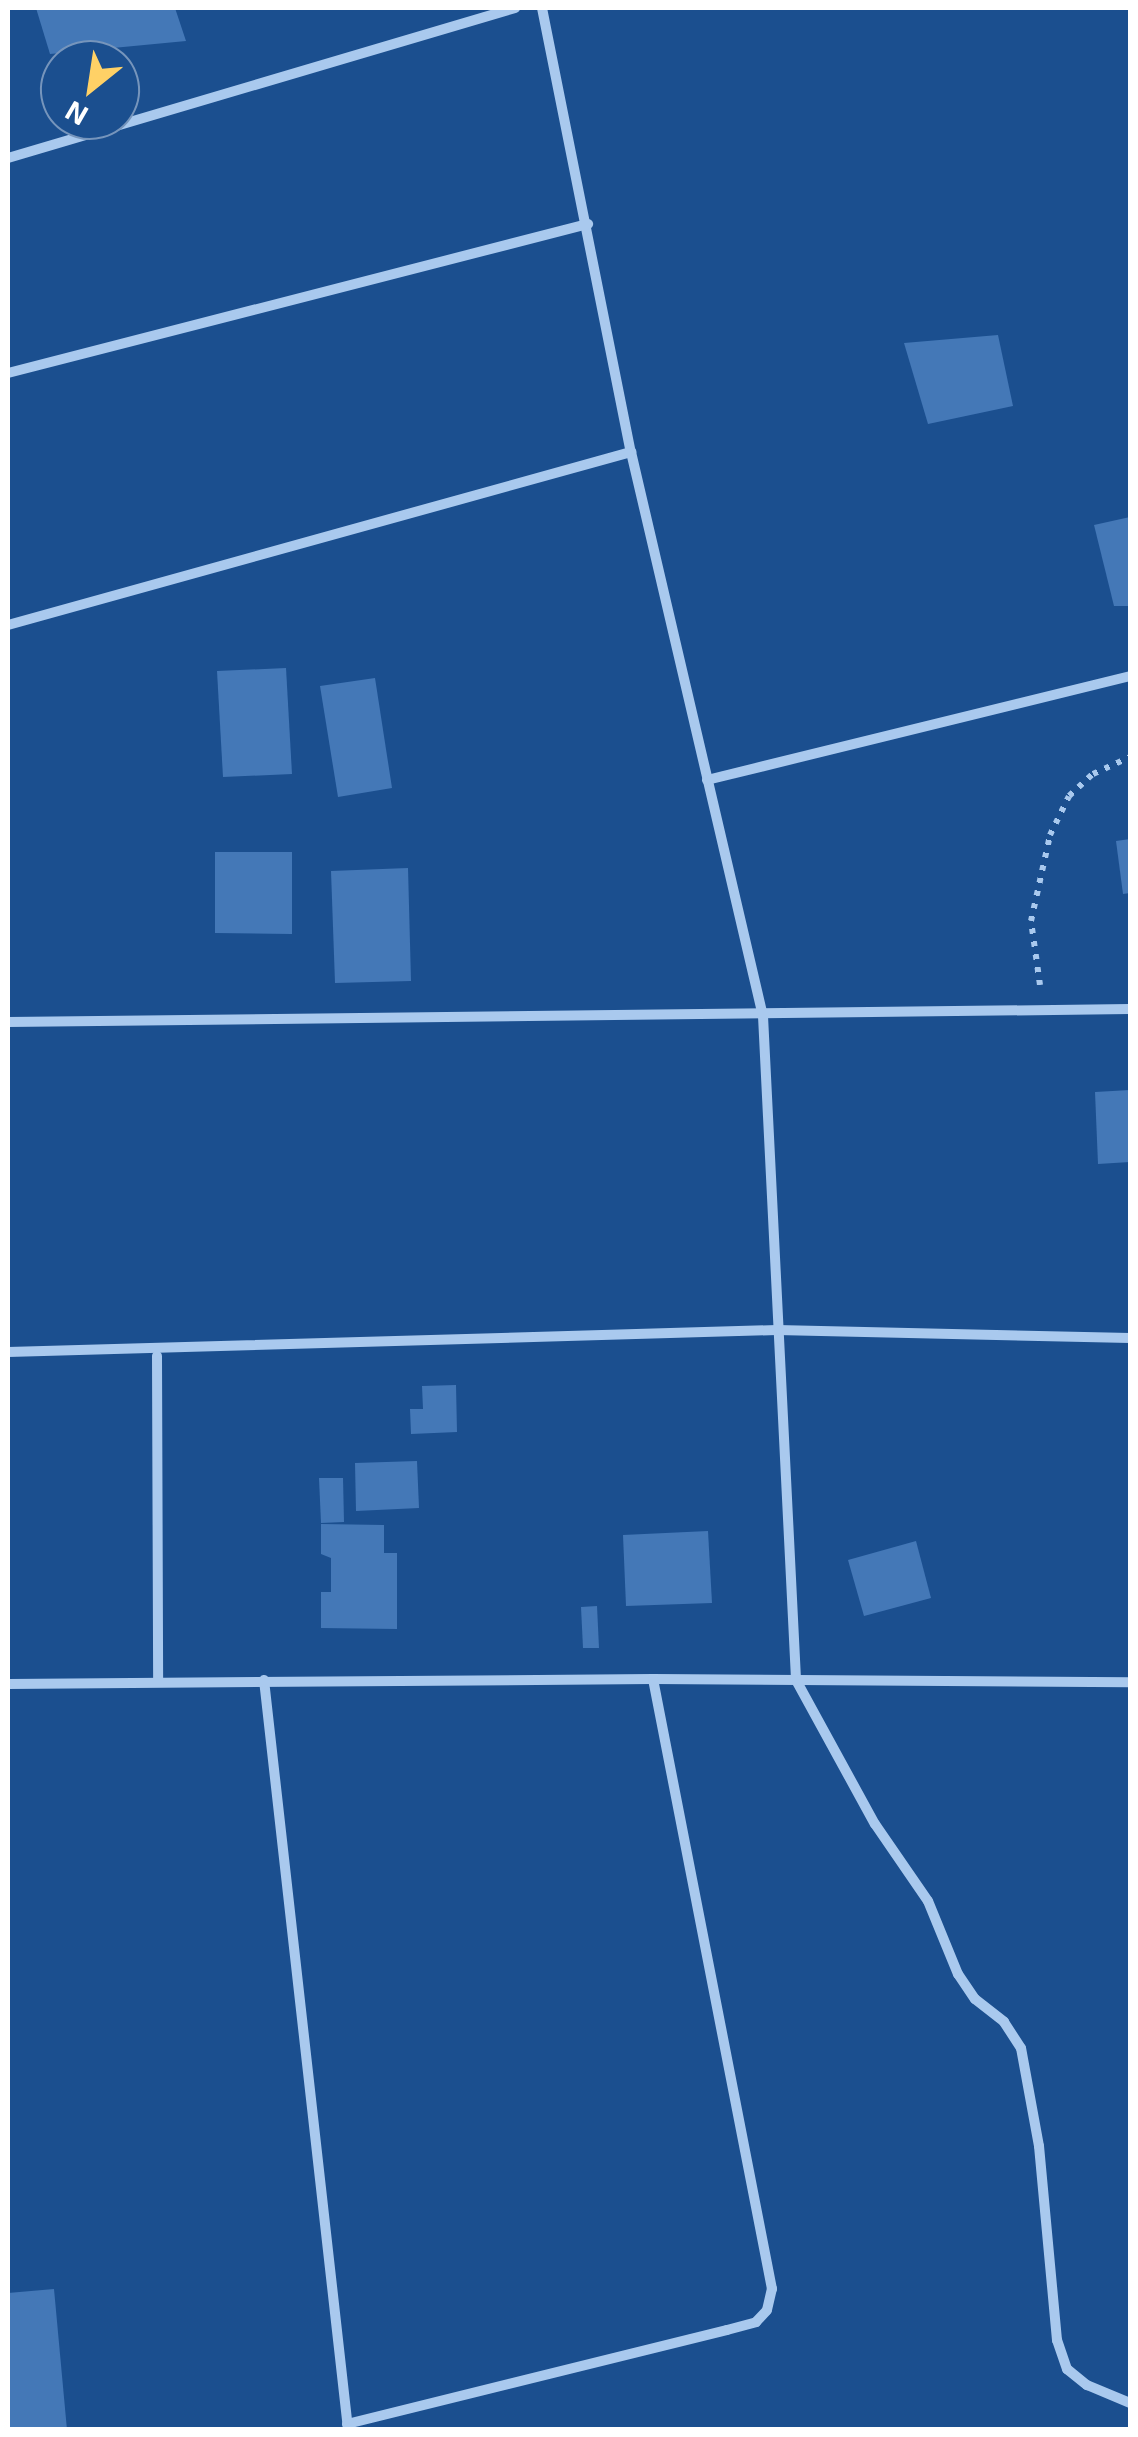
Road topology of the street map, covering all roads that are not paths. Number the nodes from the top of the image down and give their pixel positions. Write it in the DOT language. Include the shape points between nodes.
graph roads {
  1 [pos="515,8"];
  2 [pos="542,8"];
  3 [pos="8,158"];
  4 [pos="588,224"];
  5 [pos="8,372"];
  6 [pos="632,452"];
  7 [pos="8,625"];
  8 [pos="1130,676"];
  9 [pos="708,780"];
  10 [pos="1130,1009"];
  11 [pos="763,1016"];
  12 [pos="8,1022"];
  13 [pos="778,1330"];
  14 [pos="1130,1338"];
  15 [pos="8,1352"];
  16 [pos="157,1356"];
  17 [pos="653,1679"];
  18 [pos="264,1680"];
  19 [pos="796,1680"];
  20 [pos="158,1681"];
  21 [pos="1130,1682"];
  22 [pos="8,1684"];
  23 [pos="1130,2403"];
  24 [pos="347,2427"];
  1 -- 3 [label="street"];
  2 -- 4 [label="street"];
  4 -- 5 [label="street"];
  4 -- 6 [label="street"];
  6 -- 7 [label="street"];
  6 -- 9 [label="street"];
  8 -- 9 [label="street"];
  9 -- 11 [label="street"];
  10 -- 11 [label="street"];
  11 -- 12 [label="street"];
  11 -- 13 [label="street"];
  13 -- 14 [label="street"];
  13 -- 15 [label="street"];
  13 -- 19 [label="street"];
  16 -- 20 [label="street"];
  17 -- 18 [label="street"];
  17 -- 19 [label="street"];
  17 -- 24 [label="street" via="772,2289 767,2310 756,2322"];
  18 -- 20 [label="street"];
  18 -- 24 [label="street"];
  19 -- 21 [label="street"];
  19 -- 23 [label="street" via="928,1902 958,1974 1020,2048 1039,2146 1057,2340 1067,2369 1087,2386"];
  20 -- 22 [label="street"];
}
